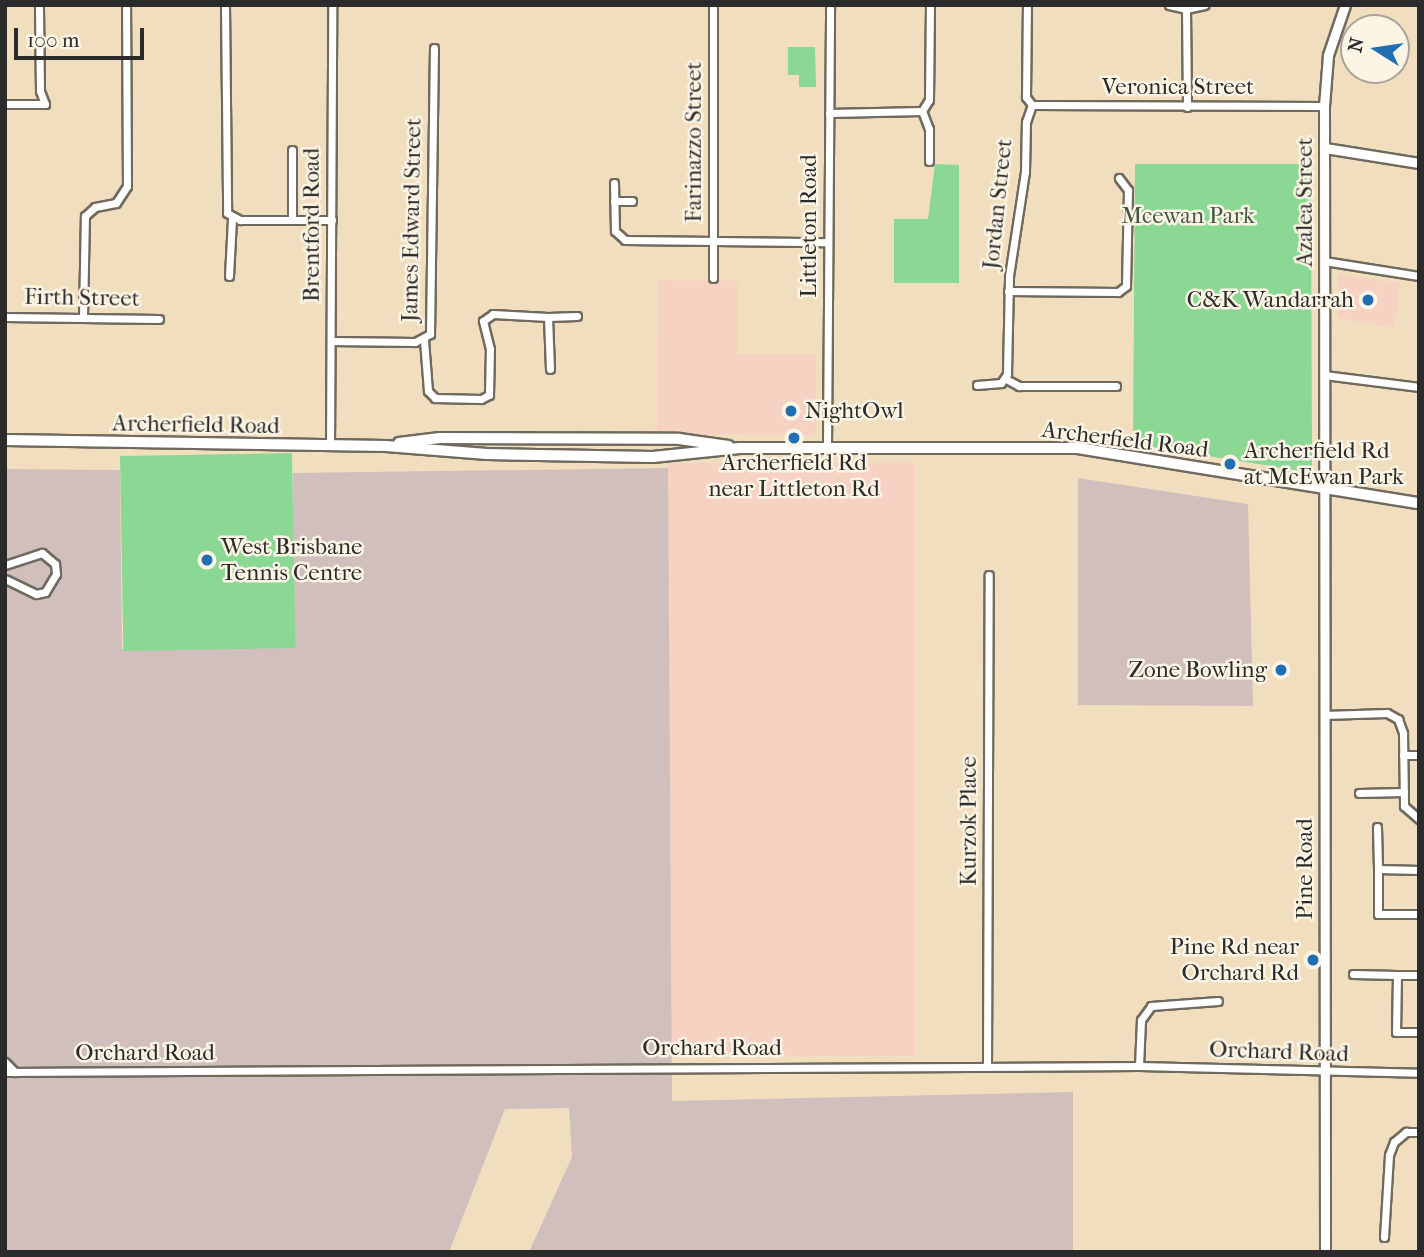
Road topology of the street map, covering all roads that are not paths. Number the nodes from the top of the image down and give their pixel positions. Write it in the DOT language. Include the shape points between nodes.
graph roads {
  1 [pos="39,5"];
  2 [pos="126,5"];
  3 [pos="225,5"];
  4 [pos="332,5"];
  5 [pos="713,5"];
  6 [pos="830,5"];
  7 [pos="930,5"];
  8 [pos="1027,5"];
  9 [pos="1169,5"];
  10 [pos="1205,5"];
  11 [pos="1345,5"];
  12 [pos="1186,9"];
  13 [pos="434,48"];
  14 [pos="5,104"];
  15 [pos="1032,105"];
  16 [pos="1324,106"];
  17 [pos="1187,107"];
  18 [pos="922,111"];
  19 [pos="829,113"];
  20 [pos="1325,148"];
  21 [pos="292,150"];
  22 [pos="929,161"];
  23 [pos="1419,163"];
  24 [pos="1119,178"];
  25 [pos="614,183"];
  26 [pos="614,201"];
  27 [pos="632,201"];
  28 [pos="232,219"];
  29 [pos="292,220"];
  30 [pos="332,220"];
  31 [pos="713,241"];
  32 [pos="828,242"];
  33 [pos="1324,261"];
  34 [pos="229,276"];
  35 [pos="1419,276"];
  36 [pos="713,278"];
  37 [pos="1008,291"];
  38 [pos="577,316"];
  39 [pos="5,317"];
  40 [pos="83,317"];
  41 [pos="548,317"];
  42 [pos="159,318"];
  43 [pos="424,340"];
  44 [pos="331,341"];
  45 [pos="550,369"];
  46 [pos="1324,375"];
  47 [pos="1006,379"];
  48 [pos="977,385"];
  49 [pos="1116,386"];
  50 [pos="1419,387"];
  51 [pos="5,440"];
  52 [pos="330,446"];
  53 [pos="386,446"];
  54 [pos="827,447"];
  55 [pos="740,448"];
  56 [pos="1324,487"];
  57 [pos="1419,503"];
  58 [pos="5,565"];
  59 [pos="989,575"];
  60 [pos="5,579"];
  61 [pos="1324,715"];
  62 [pos="1419,754"];
  63 [pos="1404,755"];
  64 [pos="1404,792"];
  65 [pos="1359,793"];
  66 [pos="1419,819"];
  67 [pos="1377,827"];
  68 [pos="1378,869"];
  69 [pos="1419,870"];
  70 [pos="1419,914"];
  71 [pos="1353,974"];
  72 [pos="1397,975"];
  73 [pos="1419,975"];
  74 [pos="1218,1002"];
  75 [pos="1419,1032"];
  76 [pos="5,1062"];
  77 [pos="1139,1066"];
  78 [pos="987,1067"];
  79 [pos="5,1072"];
  80 [pos="15,1072"];
  81 [pos="1419,1073"];
  82 [pos="1325,1074"];
  83 [pos="1419,1132"];
  84 [pos="1384,1237"];
  85 [pos="1325,1252"];
  1 -- 14 [label="street" via="40,91 45,104"];
  2 -- 40 [label="street" via="127,186 116,203 94,207 85,216"];
  3 -- 28 [label="street" via="223,204"];
  4 -- 30 [label="street, Brentford Road"];
  5 -- 31 [label="street, Farinazzo Street"];
  6 -- 19 [label="street, Littleton Road"];
  7 -- 18 [label="street" via="929,100"];
  8 -- 15 [label="street, Jordan Street" via="1026,97"];
  9 -- 12 [label="street"];
  10 -- 12 [label="street"];
  11 -- 16 [label="street, Azalea Street" via="1328,55"];
  12 -- 17 [label="street"];
  13 -- 43 [label="street, James Edward Street" via="431,326"];
  15 -- 17 [label="street, Veronica Street"];
  15 -- 37 [label="street, Jordan Street" via="1026,122 1025,172"];
  16 -- 17 [label="street, Veronica Street"];
  16 -- 20 [label="street, Azalea Street"];
  18 -- 19 [label="street"];
  18 -- 22 [label="street" via="929,129"];
  19 -- 32 [label="street, Littleton Road"];
  20 -- 23 [label="street"];
  20 -- 33 [label="street, Azalea Street"];
  21 -- 29 [label="street"];
  24 -- 37 [label="street" via="1128,190 1126,286 1118,292"];
  25 -- 26 [label="street"];
  26 -- 27 [label="street"];
  26 -- 31 [label="street" via="615,232 625,240"];
  28 -- 29 [label="street"];
  28 -- 34 [label="street"];
  29 -- 30 [label="street"];
  30 -- 44 [label="street, Brentford Road"];
  31 -- 32 [label="street"];
  31 -- 36 [label="street, Farinazzo Street"];
  32 -- 54 [label="street, Littleton Road"];
  33 -- 35 [label="street"];
  33 -- 46 [label="street, Azalea Street"];
  37 -- 47 [label="street, Jordan Street"];
  38 -- 41 [label="street"];
  39 -- 40 [label="street, Firth Street"];
  40 -- 42 [label="street, Firth Street"];
  41 -- 43 [label="street" via="493,314 483,321 490,349 490,389 481,399 429,396"];
  41 -- 45 [label="street"];
  43 -- 44 [label="street, James Edward Street"];
  44 -- 52 [label="street, Brentford Road"];
  46 -- 50 [label="street"];
  46 -- 56 [label="street, Azalea Street"];
  47 -- 48 [label="street" via="995,385"];
  47 -- 49 [label="street" via="1019,386"];
  51 -- 52 [label="main road, Archerfield Road"];
  52 -- 53 [label="main road, Archerfield Road"];
  53 -- 55 [label="main road, Archerfield Road" via="487,454 653,457"];
  53 -- 55 [label="main road, Archerfield Road" via="440,438 666,439"];
  54 -- 55 [label="main road, Archerfield Road"];
  54 -- 56 [label="main road, Archerfield Road" via="1078,448"];
  56 -- 57 [label="main road, Archerfield Road"];
  56 -- 61 [label="street, Pine Road"];
  58 -- 60 [label="street" via="42,553 55,564 56,574 45,592 36,594"];
  59 -- 78 [label="street, Kurzok Place"];
  61 -- 63 [label="street" via="1395,716 1403,727"];
  61 -- 82 [label="street, Pine Road"];
  62 -- 63 [label="street"];
  63 -- 64 [label="street"];
  64 -- 65 [label="street"];
  64 -- 66 [label="street" via="1406,811"];
  67 -- 68 [label="street"];
  68 -- 69 [label="street"];
  68 -- 70 [label="street" via="1378,914"];
  71 -- 72 [label="street"];
  72 -- 73 [label="street"];
  72 -- 75 [label="street" via="1396,1032"];
  74 -- 77 [label="street" via="1151,1006 1141,1020"];
  76 -- 80 [label="street"];
  77 -- 78 [label="street, Orchard Road"];
  77 -- 82 [label="street, Orchard Road"];
  78 -- 80 [label="street, Orchard Road"];
  79 -- 80 [label="street, Orchard Road"];
  81 -- 82 [label="street, Orchard Road"];
  82 -- 85 [label="street, Pine Road"];
  83 -- 84 [label="street" via="1406,1132 1394,1142"];
}
